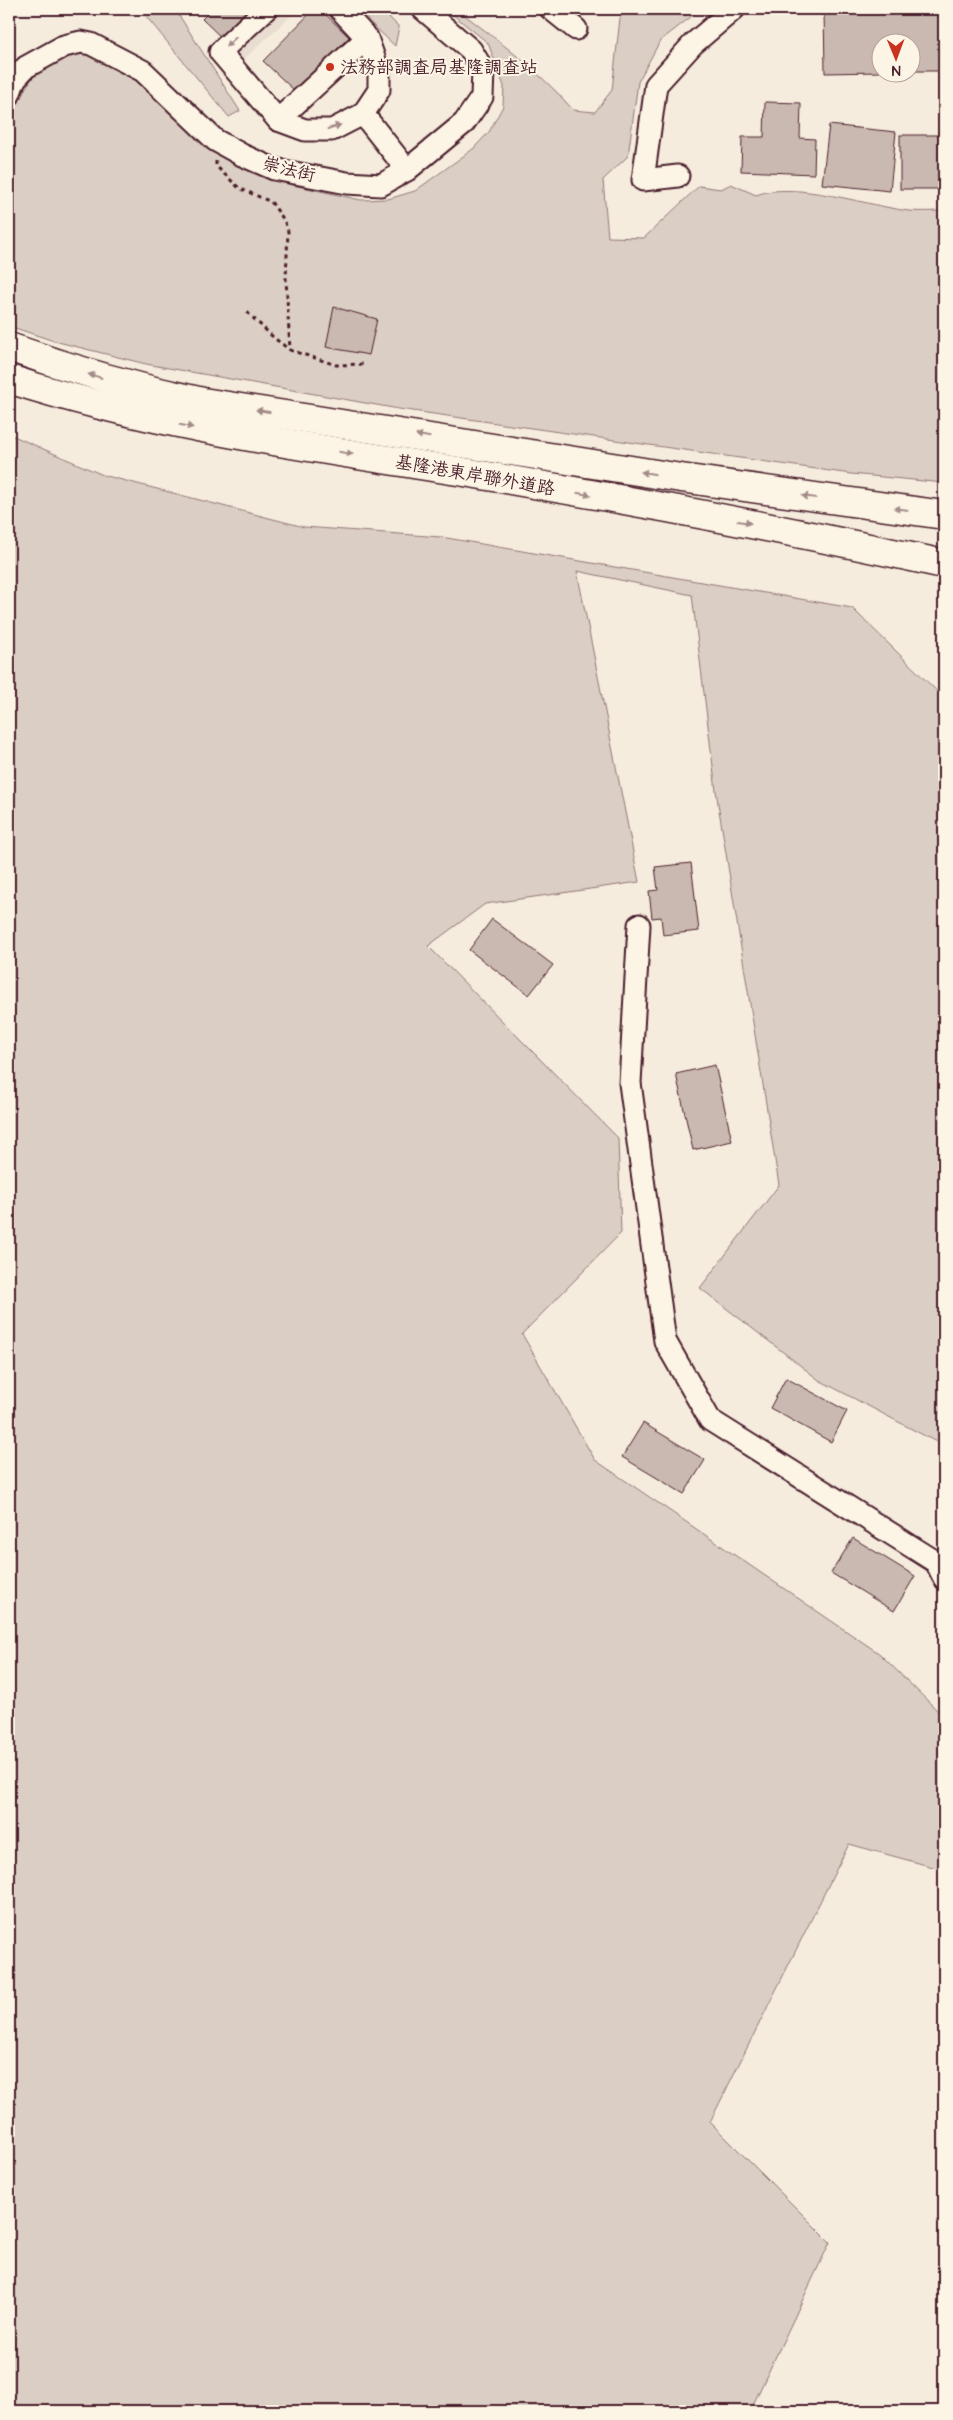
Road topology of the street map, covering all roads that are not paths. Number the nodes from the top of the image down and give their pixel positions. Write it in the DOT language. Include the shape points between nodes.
graph roads {
  1 [pos="266,9"];
  2 [pos="340,9"];
  3 [pos="423,9"];
  4 [pos="551,9"];
  5 [pos="734,9"];
  6 [pos="576,28"];
  7 [pos="367,38"];
  8 [pos="9,94"];
  9 [pos="363,114"];
  10 [pos="278,120"];
  11 [pos="407,170"];
  12 [pos="678,176"];
  13 [pos="9,347"];
  14 [pos="9,379"];
  15 [pos="944,515"];
  16 [pos="944,564"];
  17 [pos="638,925"];
  18 [pos="944,1578"];
  1 -- 10 [label="street, one-way" via="220,52"];
  2 -- 7 [label="street"];
  3 -- 11 [label="street, 崇法街" via="471,50 483,70 482,97 464,123"];
  4 -- 6 [label="street"];
  5 -- 12 [label="street" via="693,44 656,85 643,180"];
  7 -- 9 [label="street" via="379,72 379,90"];
  7 -- 10 [label="street"];
  8 -- 11 [label="street, 崇法街" via="15,79 26,67 64,46 81,42 150,76 215,140 274,169 347,183 381,184"];
  10 -- 9 [label="street, one-way" via="305,130 332,130"];
  9 -- 11 [label="street"];
  15 -- 13 [label="highway, 基隆港東岸聯外道路, one-way" via="681,478 213,403 142,389 72,370"];
  14 -- 16 [label="highway, 基隆港東岸聯外道路, one-way" via="60,396 199,429 794,531"];
  17 -- 18 [label="street" via="630,1083 665,1341 710,1420 936,1562"];
}
